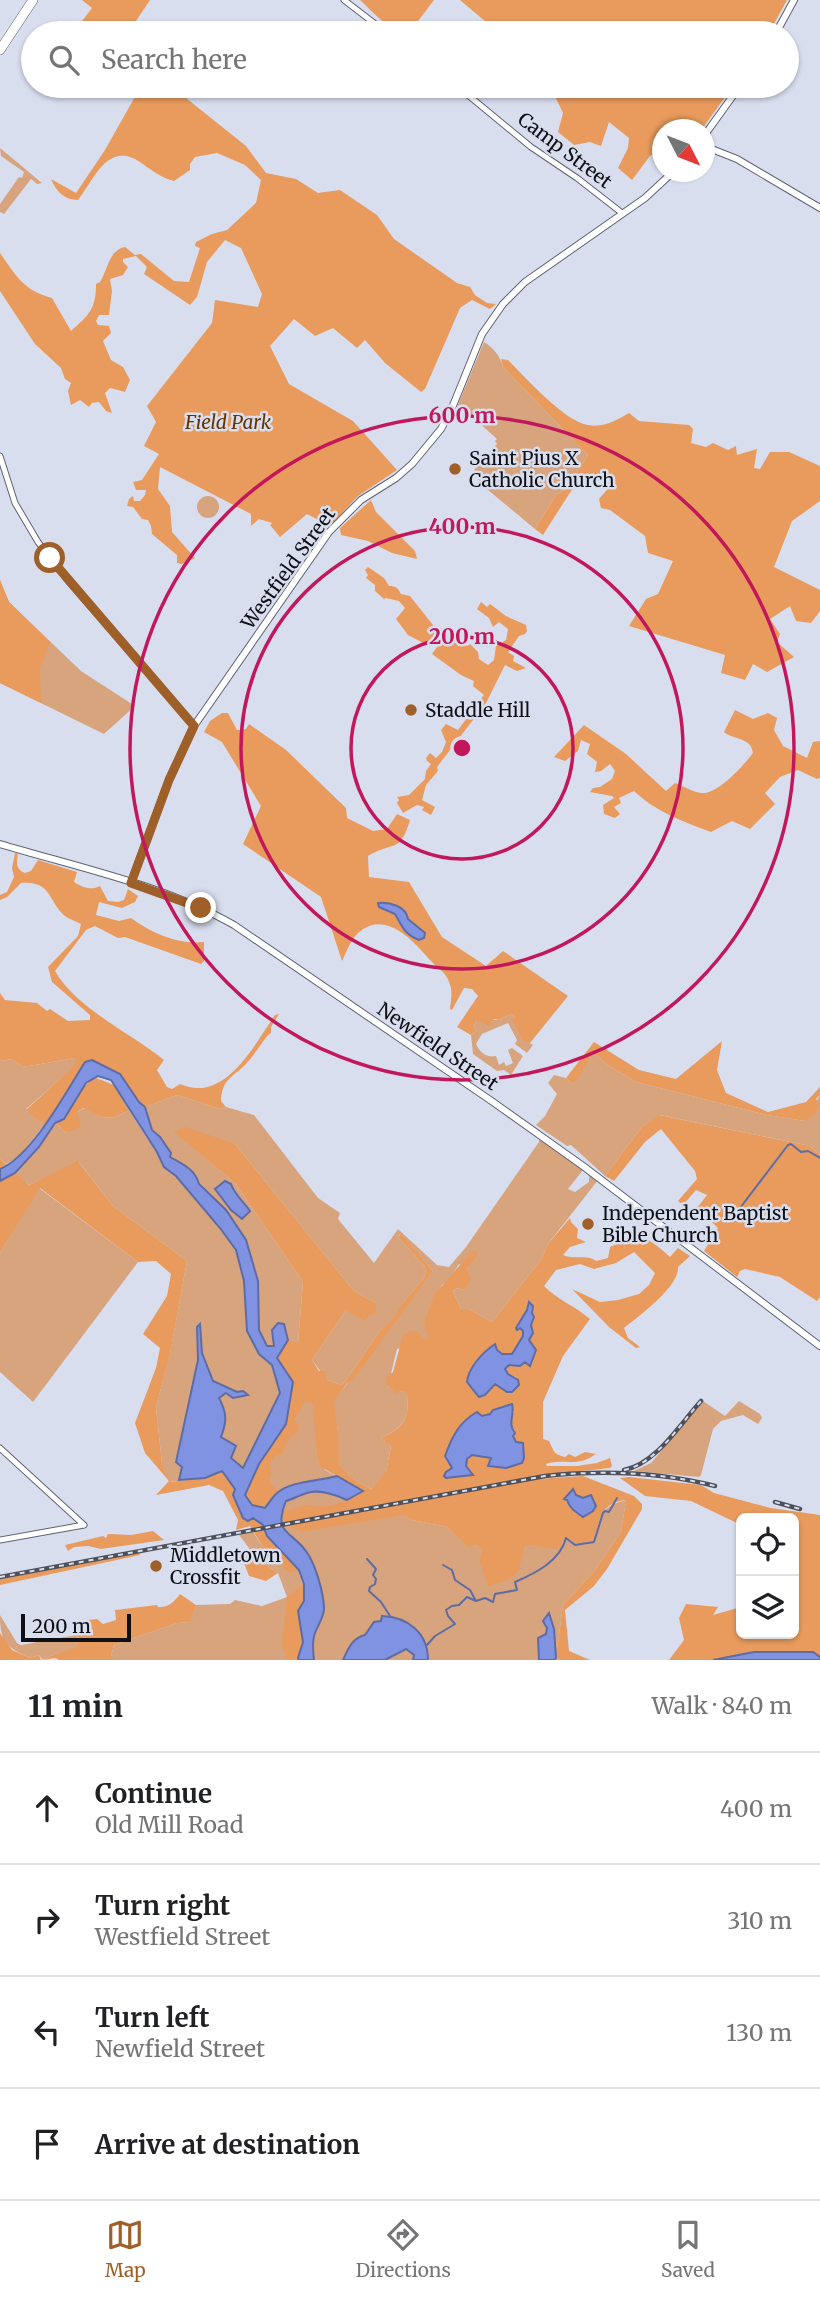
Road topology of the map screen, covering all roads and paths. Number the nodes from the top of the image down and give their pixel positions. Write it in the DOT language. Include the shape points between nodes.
graph roads {
  1 [pos="33,0"];
  2 [pos="344,0"];
  3 [pos="793,0"];
  4 [pos="371,21"];
  5 [pos="782,21"];
  6 [pos="0,50"];
  7 [pos="472,98"];
  8 [pos="732,98"];
  9 [pos="715,122"];
  10 [pos="715,150"];
  11 [pos="662,182"];
  12 [pos="820,208"];
  13 [pos="622,213"];
  14 [pos="0,456"];
  15 [pos="194,726"];
  16 [pos="0,844"];
  17 [pos="131,883"];
  18 [pos="820,1346"];
  19 [pos="0,1448"];
  20 [pos="0,1540"];
  1 -- 6 [label="highway"];
  2 -- 4 [label="street"];
  3 -- 5 [label="main road"];
  7 -- 13 [label="street, Camp Street"];
  8 -- 9 [label="main road"];
  10 -- 12 [label="main road"];
  11 -- 13 [label="main road, Westfield Street"];
  13 -- 15 [label="main road, Westfield Street" via="535,274 503,304 482,334 441,429 412,464 361,500 332,529"];
  14 -- 15 [label="street" via="15,503 38,542"];
  15 -- 17 [label="main road, Westfield Street"];
  16 -- 17 [label="main road, Newfield Street"];
  17 -- 18 [label="main road, Newfield Street" via="201,908 241,930 493,1102"];
  19 -- 20 [label="street" via="84,1525"];
}
